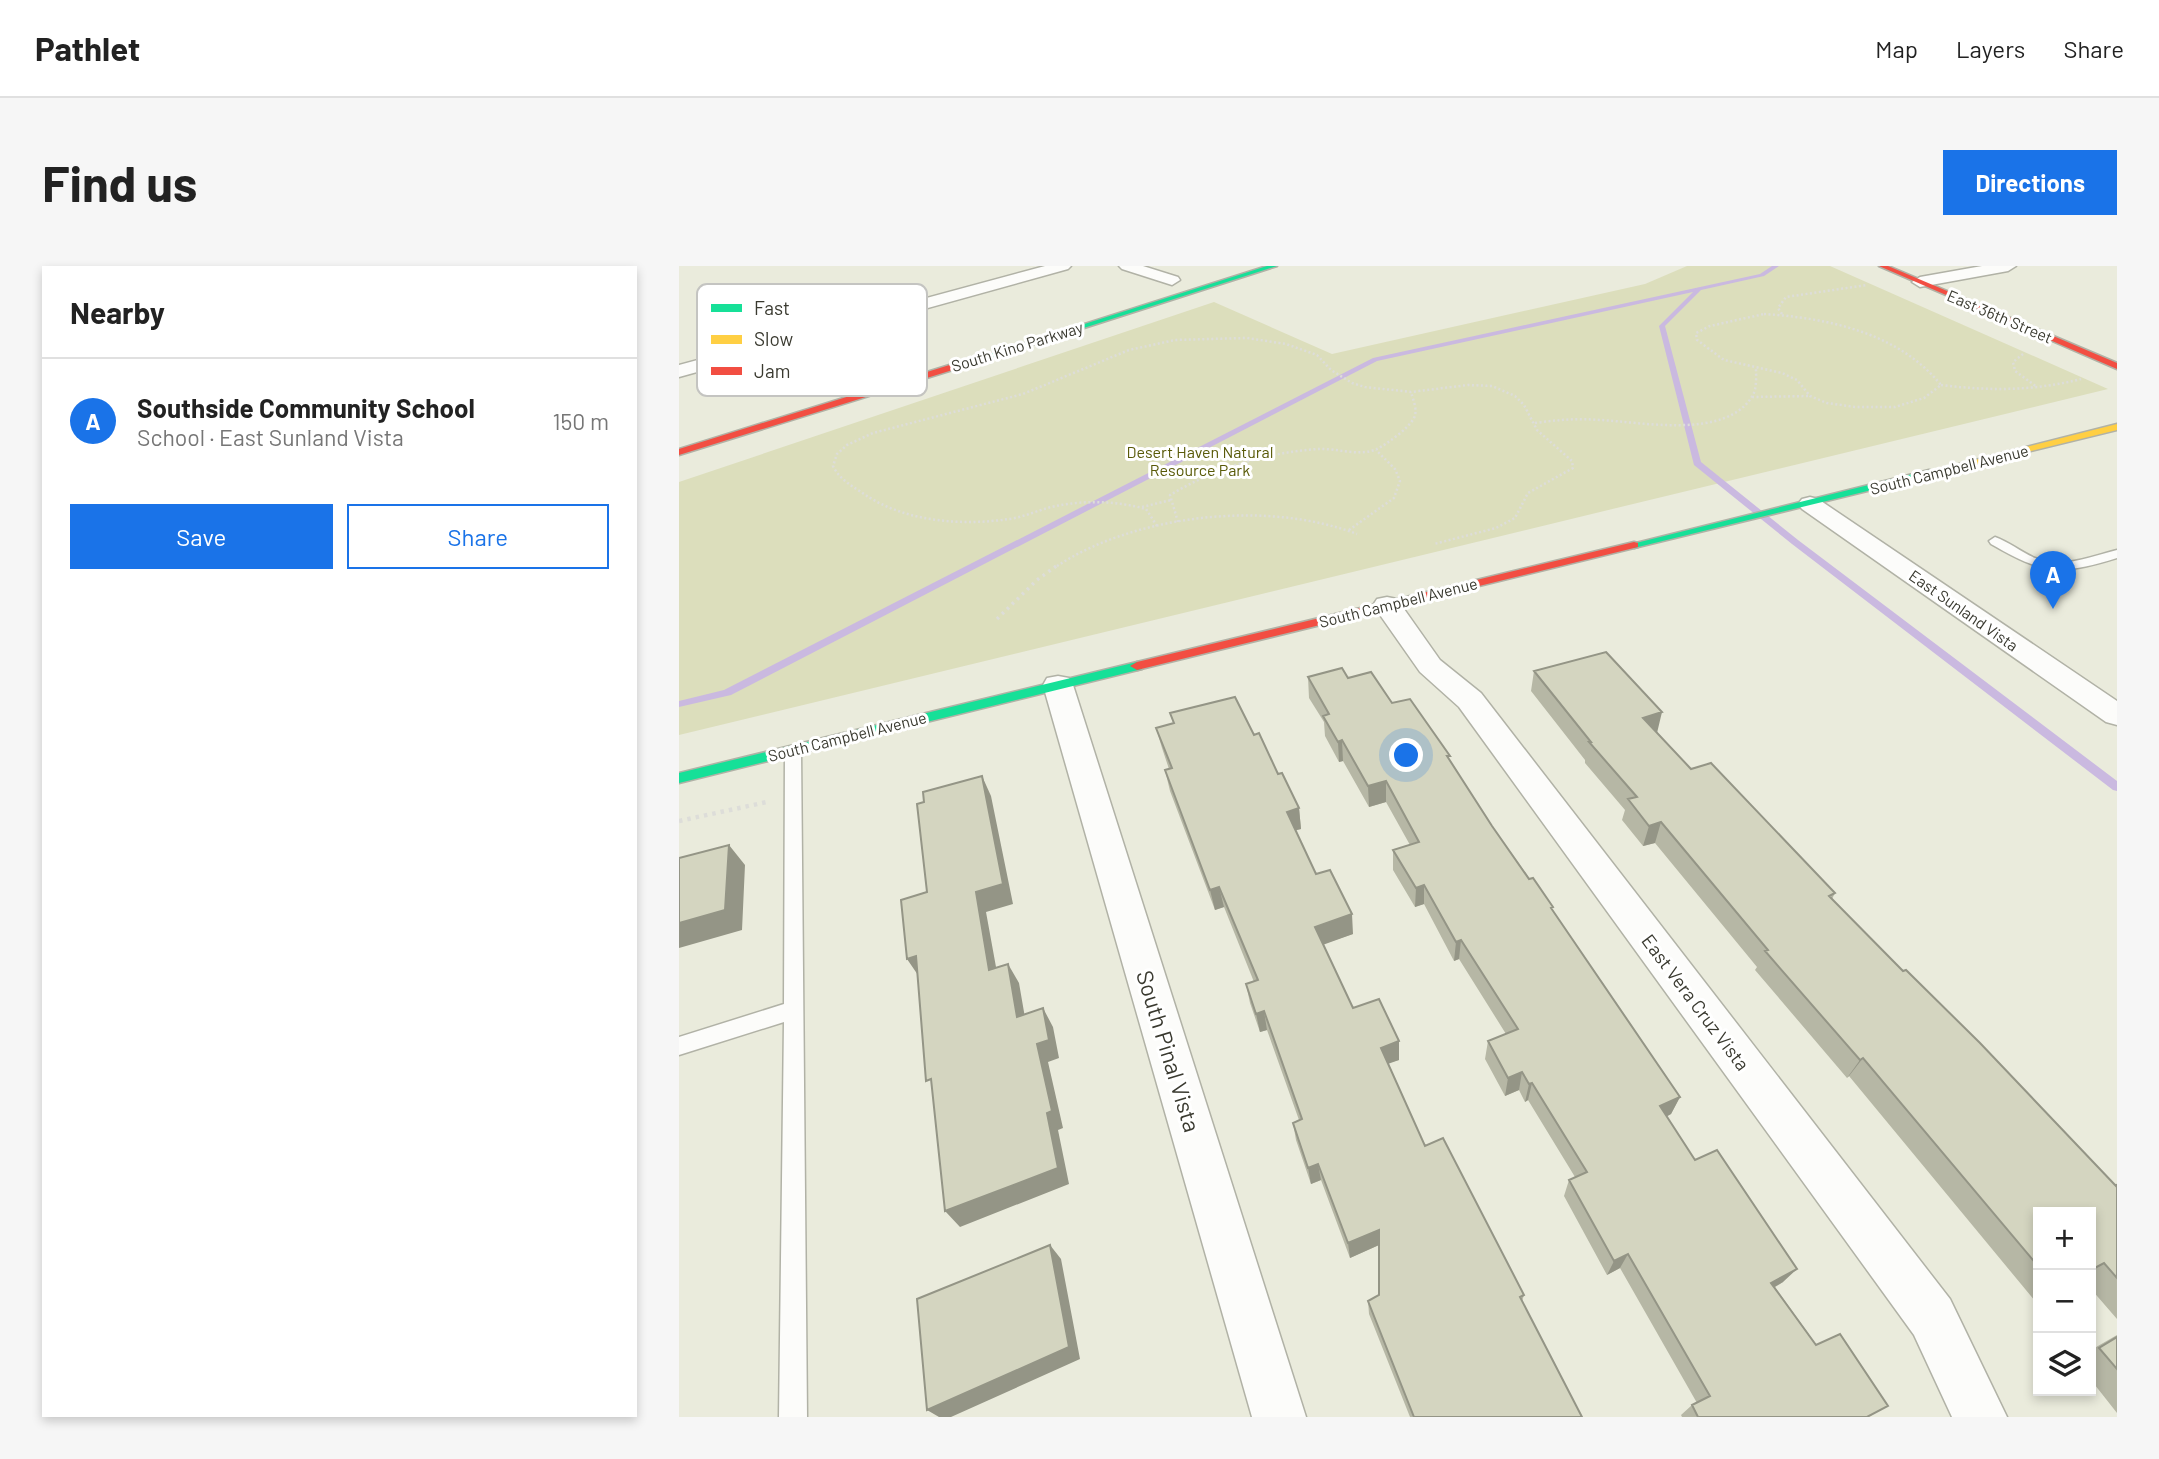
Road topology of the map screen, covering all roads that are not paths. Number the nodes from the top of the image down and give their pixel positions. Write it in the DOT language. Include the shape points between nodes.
graph roads {
  1 [pos="1063,266"];
  2 [pos="1127,266"];
  3 [pos="1274,266"];
  4 [pos="1882,266"];
  5 [pos="2008,266"];
  6 [pos="1177,278"];
  7 [pos="1920,282"];
  8 [pos="1145,288"];
  9 [pos="927,303"];
  10 [pos="697,366"];
  11 [pos="2117,366"];
  12 [pos="679,371"];
  13 [pos="927,374"];
  14 [pos="858,396"];
  15 [pos="2113,431"];
  16 [pos="679,452"];
  17 [pos="1810,504"];
  18 [pos="1995,541"];
  19 [pos="2117,554"];
  20 [pos="1387,605"];
  21 [pos="1058,685"];
  22 [pos="2117,715"];
  23 [pos="793,750"];
  24 [pos="679,778"];
  25 [pos="795,1010"];
  26 [pos="679,1046"];
  27 [pos="793,1417"];
  28 [pos="1279,1417"];
  29 [pos="1980,1417"];
  1 -- 9 [label="street"];
  2 -- 6 [label="street"];
  3 -- 13 [label="street, South Kino Parkway"];
  4 -- 7 [label="street, East 36th Street"];
  5 -- 7 [label="street"];
  6 -- 8 [label="street"];
  7 -- 11 [label="street, East 36th Street"];
  10 -- 12 [label="street"];
  14 -- 16 [label="street, South Kino Parkway"];
  15 -- 17 [label="street, South Campbell Avenue"];
  17 -- 20 [label="street, South Campbell Avenue"];
  17 -- 22 [label="street, East Sunland Vista"];
  18 -- 19 [label="lane" via="2023,558 2055,569"];
  20 -- 21 [label="street, South Campbell Avenue"];
  20 -- 29 [label="street, East Vera Cruz Vista" via="1430,666 1470,701 1932,1317"];
  21 -- 23 [label="street, South Campbell Avenue"];
  21 -- 28 [label="street, South Pinal Vista"];
  23 -- 24 [label="street, South Campbell Avenue"];
  23 -- 25 [label="lane"];
  25 -- 26 [label="lane"];
  25 -- 27 [label="lane"];
}
